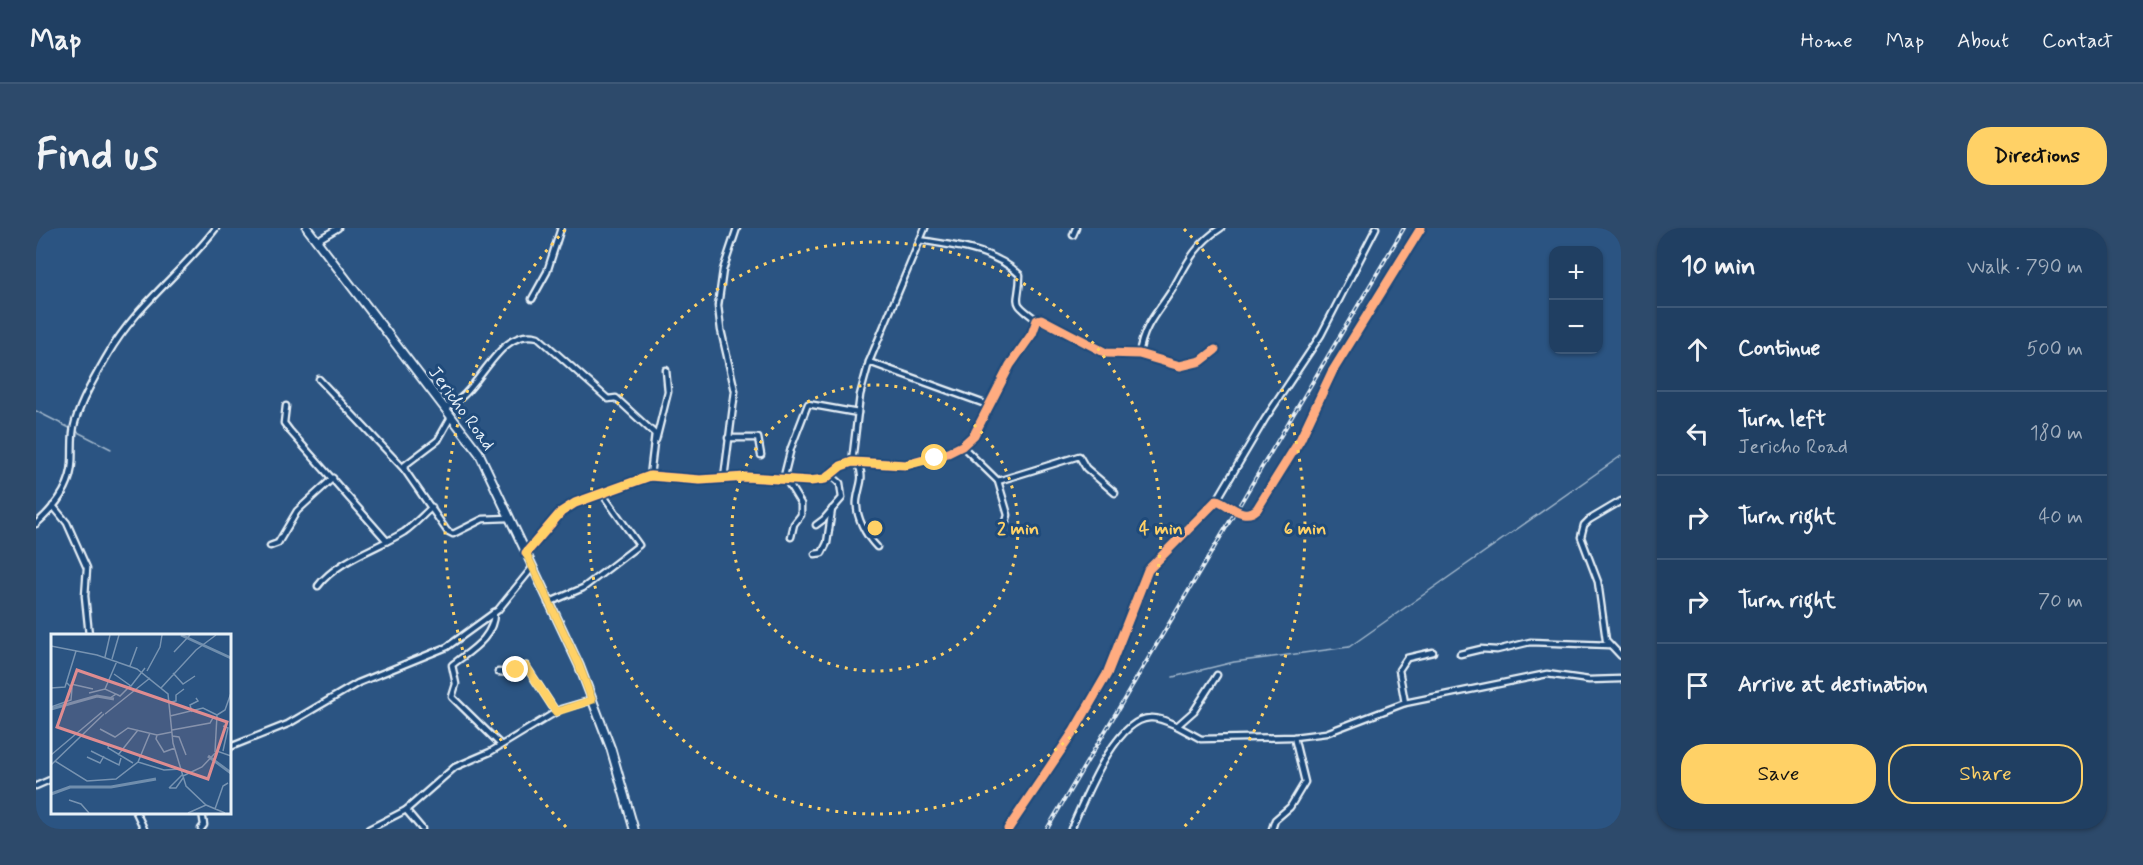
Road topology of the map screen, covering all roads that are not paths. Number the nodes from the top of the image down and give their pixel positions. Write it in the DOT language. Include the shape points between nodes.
graph roads {
  1 [pos="216,228"];
  2 [pos="307,228"];
  3 [pos="338,228"];
  4 [pos="561,228"];
  5 [pos="737,228"];
  6 [pos="925,228"];
  7 [pos="1076,228"];
  8 [pos="1221,228"];
  9 [pos="1376,228"];
  10 [pos="1421,228"];
  11 [pos="1073,236"];
  12 [pos="920,240"];
  13 [pos="316,241"];
  14 [pos="532,299"];
  15 [pos="1037,320"];
  16 [pos="1215,350"];
  17 [pos="1139,354"];
  18 [pos="869,362"];
  19 [pos="666,370"];
  20 [pos="319,379"];
  21 [pos="988,405"];
  22 [pos="286,406"];
  23 [pos="444,408"];
  24 [pos="858,413"];
  25 [pos="451,416"];
  26 [pos="728,438"];
  27 [pos="962,446"];
  28 [pos="653,451"];
  29 [pos="761,455"];
  30 [pos="852,462"];
  31 [pos="858,464"];
  32 [pos="404,469"];
  33 [pos="831,475"];
  34 [pos="650,476"];
  35 [pos="333,478"];
  36 [pos="724,478"];
  37 [pos="785,480"];
  38 [pos="998,481"];
  39 [pos="604,491"];
  40 [pos="1115,493"];
  41 [pos="1217,500"];
  42 [pos="1621,501"];
  43 [pos="1228,505"];
  44 [pos="53,506"];
  45 [pos="432,507"];
  46 [pos="832,509"];
  47 [pos="1243,514"];
  48 [pos="509,518"];
  49 [pos="1006,522"];
  50 [pos="36,524"];
  51 [pos="816,525"];
  52 [pos="790,537"];
  53 [pos="387,541"];
  54 [pos="270,546"];
  55 [pos="877,548"];
  56 [pos="526,553"];
  57 [pos="815,554"];
  58 [pos="532,568"];
  59 [pos="318,586"];
  60 [pos="548,603"];
  61 [pos="494,612"];
  62 [pos="88,634"];
  63 [pos="1609,645"];
  64 [pos="1433,652"];
  65 [pos="1460,654"];
  66 [pos="1621,656"];
  67 [pos="498,672"];
  68 [pos="1217,675"];
  69 [pos="1621,679"];
  70 [pos="592,700"];
  71 [pos="1405,703"];
  72 [pos="556,712"];
  73 [pos="1177,726"];
  74 [pos="1294,737"];
  75 [pos="501,745"];
  76 [pos="231,747"];
  77 [pos="51,779"];
  78 [pos="36,786"];
  79 [pos="406,810"];
  80 [pos="136,814"];
  81 [pos="202,814"];
  82 [pos="144,829"];
  83 [pos="201,829"];
  84 [pos="369,829"];
  85 [pos="422,829"];
  86 [pos="634,829"];
  87 [pos="1008,829"];
  88 [pos="1071,829"];
  89 [pos="1272,829"];
  1 -- 44 [label="street" via="188,264 126,326 85,397 75,423 72,466"];
  2 -- 13 [label="street, Jericho Road"];
  3 -- 13 [label="street"];
  4 -- 14 [label="street" via="547,272"];
  5 -- 26 [label="street" via="721,279 718,314 735,391"];
  6 -- 12 [label="street"];
  7 -- 11 [label="street"];
  8 -- 17 [label="street" via="1188,258 1175,285 1145,328"];
  9 -- 41 [label="street" via="1321,335"];
  10 -- 47 [label="street" via="1332,372 1300,441 1257,509"];
  12 -- 15 [label="street" via="978,251 1001,260 1020,275 1016,300 1019,308"];
  12 -- 18 [label="street"];
  13 -- 23 [label="street, Jericho Road"];
  15 -- 17 [label="street" via="1044,319 1106,353"];
  15 -- 21 [label="street"];
  16 -- 17 [label="street" via="1201,361 1180,366"];
  18 -- 21 [label="street"];
  18 -- 24 [label="street"];
  19 -- 28 [label="street" via="665,412"];
  20 -- 32 [label="street"];
  21 -- 27 [label="street" via="974,435"];
  22 -- 35 [label="street" via="284,423"];
  23 -- 25 [label="street, Jericho Road"];
  23 -- 28 [label="street" via="465,396 511,341 531,335 608,399 616,398 632,411 655,434"];
  24 -- 30 [label="street"];
  24 -- 37 [label="street" via="808,404 791,448"];
  25 -- 32 [label="street" via="438,440"];
  25 -- 48 [label="street, Jericho Road" via="479,453"];
  26 -- 29 [label="street" via="758,438"];
  26 -- 36 [label="street"];
  27 -- 31 [label="street" via="915,464"];
  27 -- 38 [label="street"];
  28 -- 34 [label="street"];
  30 -- 31 [label="street"];
  30 -- 33 [label="street"];
  31 -- 55 [label="street" via="864,476 856,502 858,511 864,530"];
  32 -- 45 [label="street"];
  33 -- 37 [label="street" via="810,481"];
  33 -- 46 [label="street" via="840,483 842,498"];
  34 -- 36 [label="street"];
  34 -- 39 [label="street"];
  35 -- 53 [label="street"];
  35 -- 54 [label="street" via="297,511 278,543"];
  36 -- 37 [label="street"];
  37 -- 52 [label="street" via="801,504 801,515"];
  38 -- 40 [label="street" via="1078,456"];
  38 -- 49 [label="street" via="1008,515"];
  39 -- 56 [label="street" via="561,512"];
  39 -- 60 [label="street" via="639,545 583,588"];
  41 -- 43 [label="street"];
  41 -- 87 [label="street" via="1148,570 1107,674"];
  42 -- 63 [label="street" via="1589,520 1581,531 1598,582 1604,634"];
  44 -- 50 [label="street"];
  44 -- 62 [label="street" via="67,523 87,568"];
  45 -- 48 [label="street" via="453,534 483,519"];
  45 -- 53 [label="street" via="406,531"];
  46 -- 51 [label="street"];
  46 -- 57 [label="street" via="827,543 822,553"];
  48 -- 56 [label="street, Jericho Road"];
  53 -- 59 [label="street" via="345,564"];
  56 -- 58 [label="street, Jericho Road"];
  58 -- 60 [label="street, Jericho Road"];
  58 -- 61 [label="street"];
  60 -- 70 [label="street, Jericho Road"];
  61 -- 75 [label="street" via="494,626 487,636 452,665 456,684 452,697"];
  61 -- 76 [label="street" via="447,647 383,671 288,724"];
  63 -- 65 [label="street" via="1530,642"];
  63 -- 66 [label="street"];
  64 -- 71 [label="street" via="1407,658 1399,670"];
  67 -- 72 [label="street" via="512,673 526,666"];
  68 -- 73 [label="street" via="1194,711"];
  69 -- 71 [label="street" via="1589,680 1547,674"];
  70 -- 72 [label="street"];
  70 -- 86 [label="street, Jericho Road"];
  71 -- 74 [label="street" via="1326,733"];
  72 -- 75 [label="street"];
  73 -- 74 [label="street" via="1201,739"];
  73 -- 88 [label="street" via="1151,718 1127,729 1102,764"];
  74 -- 89 [label="street" via="1305,782"];
  75 -- 79 [label="street" via="455,767"];
  77 -- 78 [label="street"];
  79 -- 84 [label="street"];
  79 -- 85 [label="street"];
  80 -- 82 [label="street"];
  81 -- 83 [label="street"];
}
